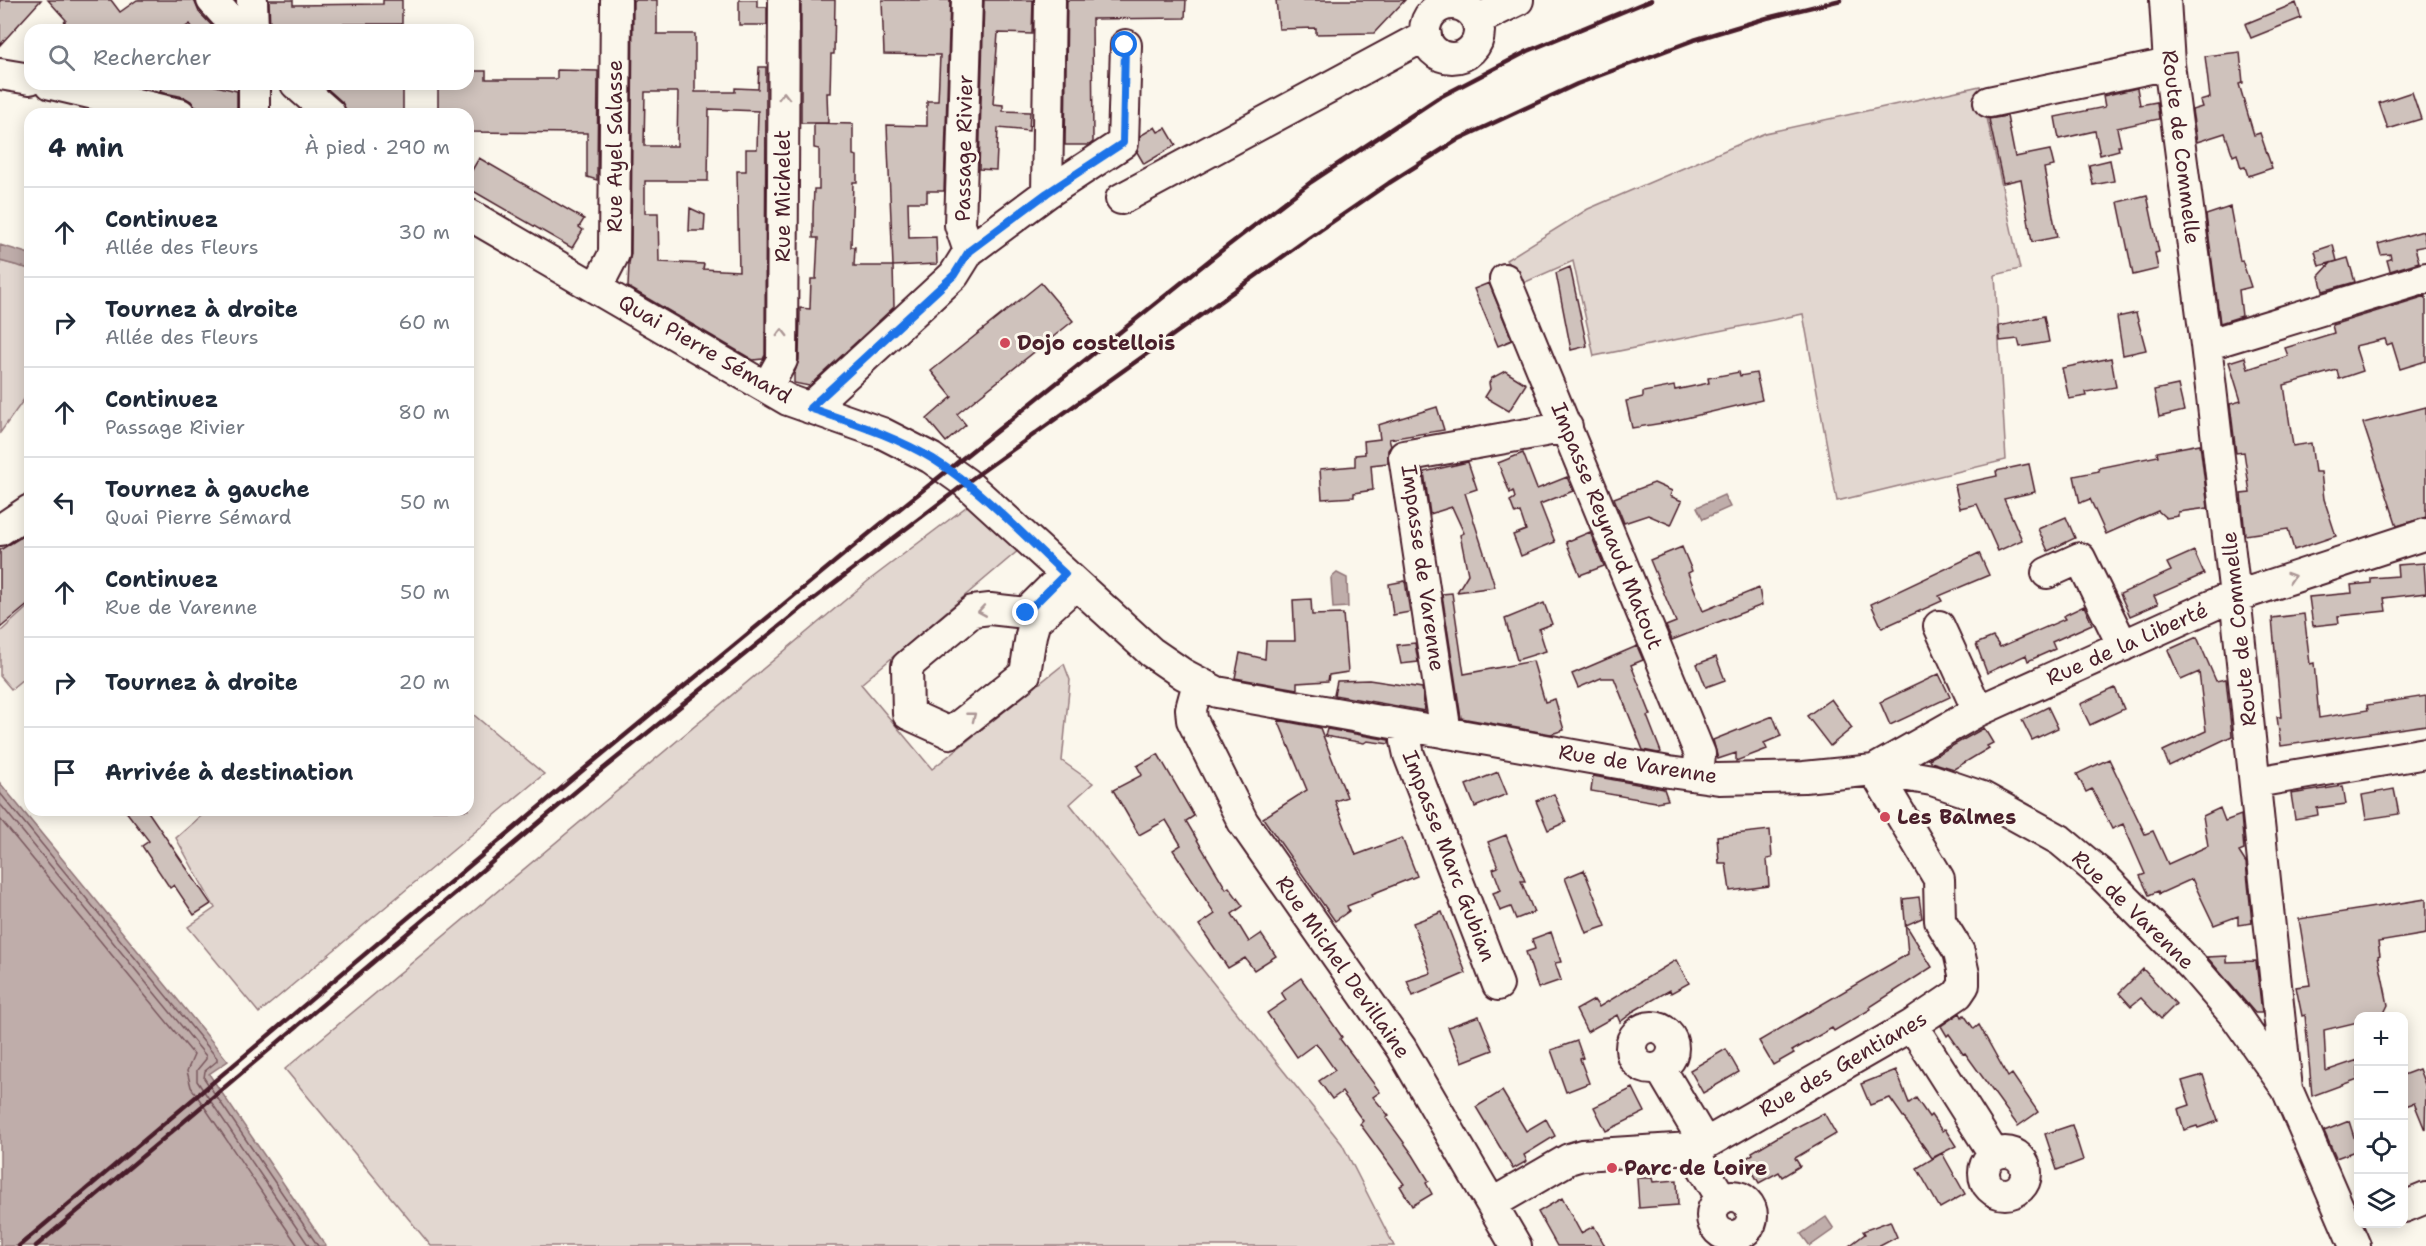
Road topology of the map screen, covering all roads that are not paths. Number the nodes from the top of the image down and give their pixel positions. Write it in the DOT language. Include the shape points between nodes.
graph roads {
  1 [pos="212,0"];
  2 [pos="252,0"];
  3 [pos="616,0"];
  4 [pos="784,0"];
  5 [pos="967,0"];
  6 [pos="1050,0"];
  7 [pos="1518,0"];
  8 [pos="2165,0"];
  9 [pos="1461,8"];
  10 [pos="234,24"];
  11 [pos="253,24"];
  12 [pos="1426,35"];
  13 [pos="1125,45"];
  14 [pos="2169,64"];
  15 [pos="0,74"];
  16 [pos="24,78"];
  17 [pos="74,90"];
  18 [pos="254,90"];
  19 [pos="303,90"];
  20 [pos="1989,102"];
  21 [pos="142,108"];
  22 [pos="254,108"];
  23 [pos="323,108"];
  24 [pos="1047,193"];
  25 [pos="1121,199"];
  26 [pos="474,217"];
  27 [pos="969,251"];
  28 [pos="2426,278"];
  29 [pos="1505,279"];
  30 [pos="597,287"];
  31 [pos="2206,345"];
  32 [pos="767,387"];
  33 [pos="810,408"];
  34 [pos="1567,427"];
  35 [pos="948,469"];
  36 [pos="24,514"];
  37 [pos="0,530"];
  38 [pos="2426,534"];
  39 [pos="2048,573"];
  40 [pos="1071,579"];
  41 [pos="2235,596"];
  42 [pos="1021,623"];
  43 [pos="1939,626"];
  44 [pos="2123,646"];
  45 [pos="1198,683"];
  46 [pos="1978,711"];
  47 [pos="1407,726"];
  48 [pos="1446,733"];
  49 [pos="2426,753"];
  50 [pos="1874,770"];
  51 [pos="1698,776"];
  52 [pos="2256,782"];
  53 [pos="1498,985"];
  54 [pos="1912,1025"];
  55 [pos="1660,1068"];
  56 [pos="2287,1089"];
  57 [pos="1698,1146"];
  58 [pos="1994,1154"];
  59 [pos="2426,1198"];
  60 [pos="1722,1199"];
  61 [pos="1492,1203"];
  62 [pos="2408,1205"];
  63 [pos="2354,1233"];
  64 [pos="1516,1246"];
  1 -- 10 [label="street"];
  2 -- 11 [label="street"];
  3 -- 30 [label="street, Rue Ayel Salasse" via="614,254"];
  32 -- 4 [label="street, Rue Michelet, one-way" via="782,360"];
  5 -- 27 [label="street, Passage Rivier" via="960,225"];
  6 -- 24 [label="street"];
  7 -- 9 [label="street"];
  8 -- 14 [label="street, Route de Commelle"];
  9 -- 12 [label="street" via="1444,5 1429,17"];
  9 -- 12 [label="street" via="1480,30 1473,49 1455,58 1445,57 1429,45"];
  12 -- 25 [label="street"];
  13 -- 24 [label="street" via="1123,143"];
  14 -- 20 [label="street"];
  14 -- 31 [label="street, Route de Commelle"];
  15 -- 16 [label="street"];
  17 -- 21 [label="street"];
  18 -- 22 [label="street"];
  19 -- 23 [label="street"];
  24 -- 27 [label="street"];
  26 -- 30 [label="street, Quai Pierre Sémard"];
  27 -- 33 [label="street, Passage Rivier" via="954,275"];
  28 -- 31 [label="street"];
  29 -- 34 [label="street, Impasse Reynaud Matout"];
  30 -- 32 [label="street, Quai Pierre Sémard"];
  31 -- 41 [label="street, Route de Commelle"];
  32 -- 33 [label="street, Quai Pierre Sémard"];
  33 -- 35 [label="street, Quai Pierre Sémard" via="882,434"];
  34 -- 48 [label="street, Impasse de Varenne" via="1404,456"];
  34 -- 51 [label="street, Impasse Reynaud Matout" via="1700,754"];
  35 -- 40 [label="street, Rue de Varenne"];
  36 -- 37 [label="street"];
  41 -- 38 [label="street, Rue de la Liberté, one-way"];
  39 -- 44 [label="street" via="2080,558"];
  40 -- 42 [label="street" via="1035,621"];
  40 -- 45 [label="street, Rue de Varenne" via="1159,658"];
  41 -- 44 [label="street, Rue de la Liberté"];
  41 -- 52 [label="street, Route de Commelle"];
  43 -- 46 [label="street"];
  44 -- 46 [label="street, Rue de la Liberté"];
  45 -- 47 [label="street, Rue de Varenne" via="1217,692"];
  45 -- 61 [label="street, Rue Michel Devillaine" via="1192,720 1243,822 1401,1048"];
  46 -- 50 [label="street, Rue de la Liberté"];
  47 -- 48 [label="street, Rue de Varenne"];
  47 -- 53 [label="street, Impasse Marc Gubian" via="1409,755"];
  48 -- 51 [label="street, Rue de Varenne"];
  49 -- 52 [label="street"];
  50 -- 51 [label="street, Rue de Varenne" via="1804,777"];
  50 -- 54 [label="street, Rue des Gentianes" via="1939,879 1940,921 1959,952 1964,975 1964,985 1958,994"];
  50 -- 56 [label="street, Rue de Varenne" via="1932,780 1982,797 2060,840 2102,875 2193,967 2236,1017"];
  52 -- 56 [label="street, Route de Commelle"];
  54 -- 57 [label="street, Rue des Gentianes"];
  54 -- 58 [label="street"];
  55 -- 57 [label="street"];
  56 -- 63 [label="street, Route de Commelle"];
  57 -- 60 [label="street"];
  57 -- 61 [label="street, Rue des Gentianes" via="1582,1155"];
  59 -- 62 [label="street"];
  61 -- 64 [label="street, Rue Michel Devillaine"];
}
